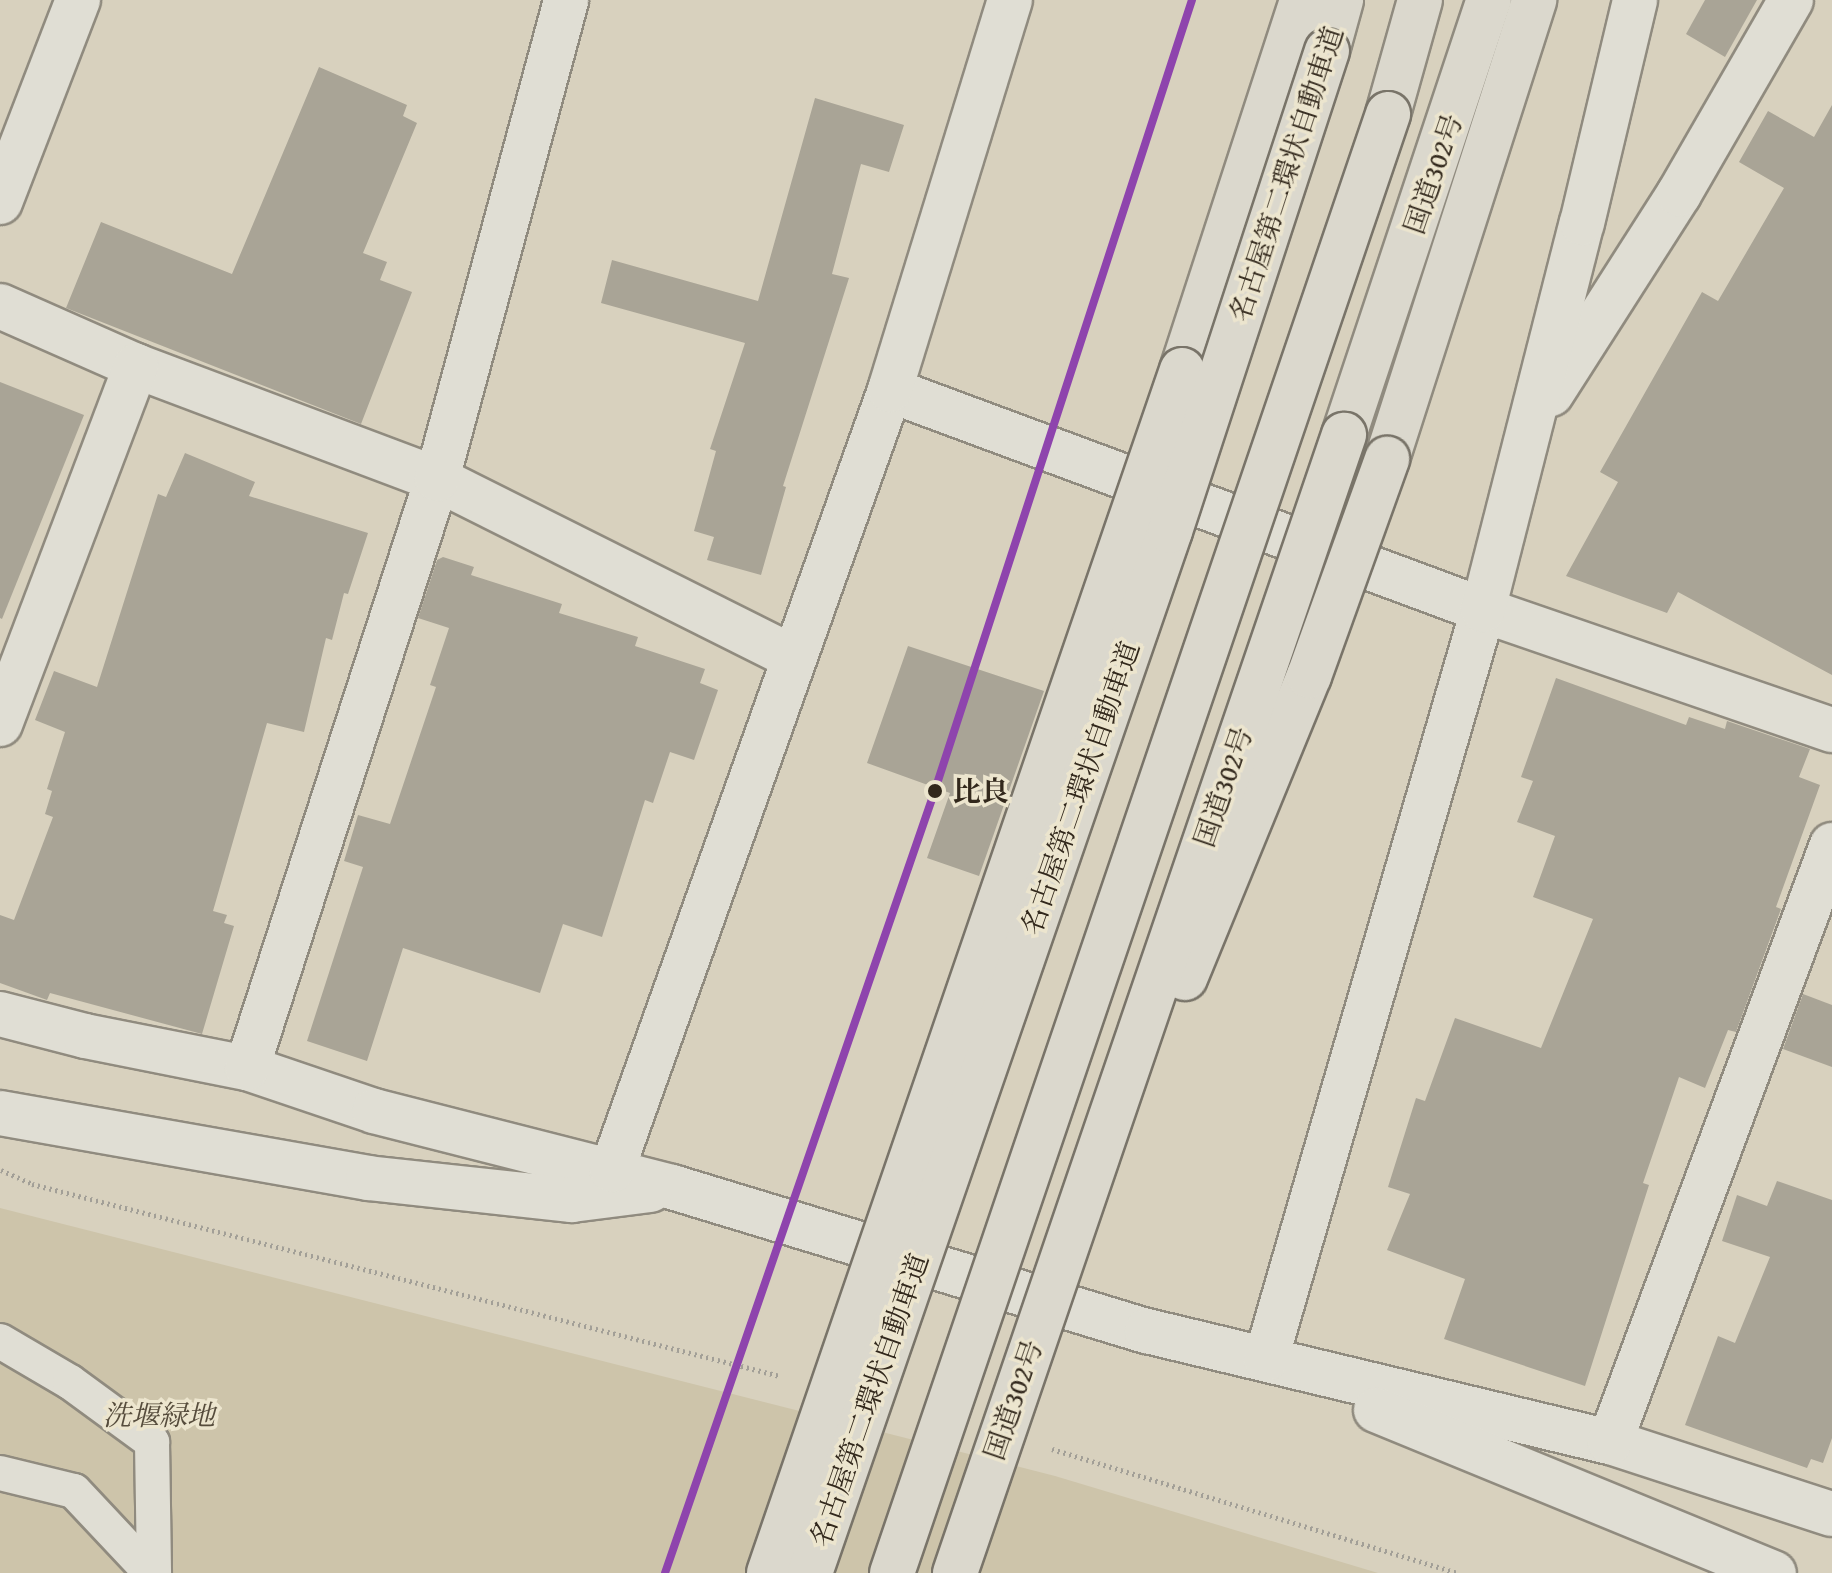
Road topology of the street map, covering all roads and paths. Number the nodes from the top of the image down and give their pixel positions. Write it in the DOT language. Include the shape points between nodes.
graph roads {
  1 [pos="78,0"];
  2 [pos="566,0"];
  3 [pos="1010,0"];
  4 [pos="1302,0"];
  5 [pos="1341,0"];
  6 [pos="1420,0"];
  7 [pos="1489,0"];
  8 [pos="1534,0"];
  9 [pos="1635,0"];
  10 [pos="1791,0"];
  11 [pos="0,202"];
  12 [pos="0,306"];
  13 [pos="136,366"];
  14 [pos="890,390"];
  15 [pos="1530,428"];
  16 [pos="437,479"];
  17 [pos="1483,610"];
  18 [pos="792,657"];
  19 [pos="0,724"];
  20 [pos="1832,730"];
  21 [pos="1832,845"];
  22 [pos="0,1014"];
  23 [pos="247,1068"];
  24 [pos="0,1113"];
  25 [pos="0,1169"];
  26 [pos="612,1170"];
  27 [pos="672,1187"];
  28 [pos="1069,1238"];
  29 [pos="912,1273"];
  30 [pos="0,1341"];
  31 [pos="1204,1345"];
  32 [pos="1266,1359"];
  33 [pos="791,1379"];
  34 [pos="1610,1442"];
  35 [pos="1046,1448"];
  36 [pos="0,1473"];
  37 [pos="1832,1514"];
  38 [pos="152,1573"];
  39 [pos="770,1573"];
  40 [pos="810,1573"];
  41 [pos="892,1573"];
  42 [pos="955,1573"];
  43 [pos="1457,1573"];
  44 [pos="1774,1573"];
  1 -- 11 [label="street"];
  2 -- 16 [label="street"];
  3 -- 14 [label="street"];
  4 -- 39 [label="highway, bridge" via="1182,370"];
  5 -- 29 [label="highway, 名古屋第二環状自動車道, bridge" via="1170,531"];
  6 -- 41 [label="highway, bridge" via="1383,129"];
  7 -- 28 [label="highway, 国道302号, bridge"];
  8 -- 28 [label="highway, bridge" via="1387,459 1309,676 1221,896"];
  9 -- 15 [label="street"];
  10 -- 15 [label="street" via="1679,194"];
  12 -- 13 [label="street"];
  13 -- 16 [label="street"];
  13 -- 19 [label="street"];
  14 -- 17 [label="street"];
  14 -- 18 [label="street"];
  15 -- 17 [label="street"];
  16 -- 18 [label="street"];
  16 -- 23 [label="street"];
  17 -- 20 [label="street"];
  17 -- 32 [label="street"];
  18 -- 26 [label="street"];
  21 -- 34 [label="street"];
  22 -- 23 [label="street"];
  23 -- 26 [label="street" via="420,1124"];
  24 -- 27 [label="street" via="431,1185 572,1200"];
  25 -- 33 [label="path" via="32,1184"];
  26 -- 27 [label="street"];
  27 -- 31 [label="street"];
  28 -- 42 [label="highway, 国道302号, bridge"];
  29 -- 39 [label="highway, bridge"];
  29 -- 40 [label="highway, 名古屋第二環状自動車道, bridge"];
  30 -- 38 [label="lane" via="70,1382 152,1442"];
  31 -- 32 [label="street"];
  31 -- 44 [label="street" via="1452,1439"];
  32 -- 34 [label="street"];
  34 -- 37 [label="street"];
  35 -- 43 [label="path"];
  36 -- 38 [label="lane" via="74,1491"];
}
